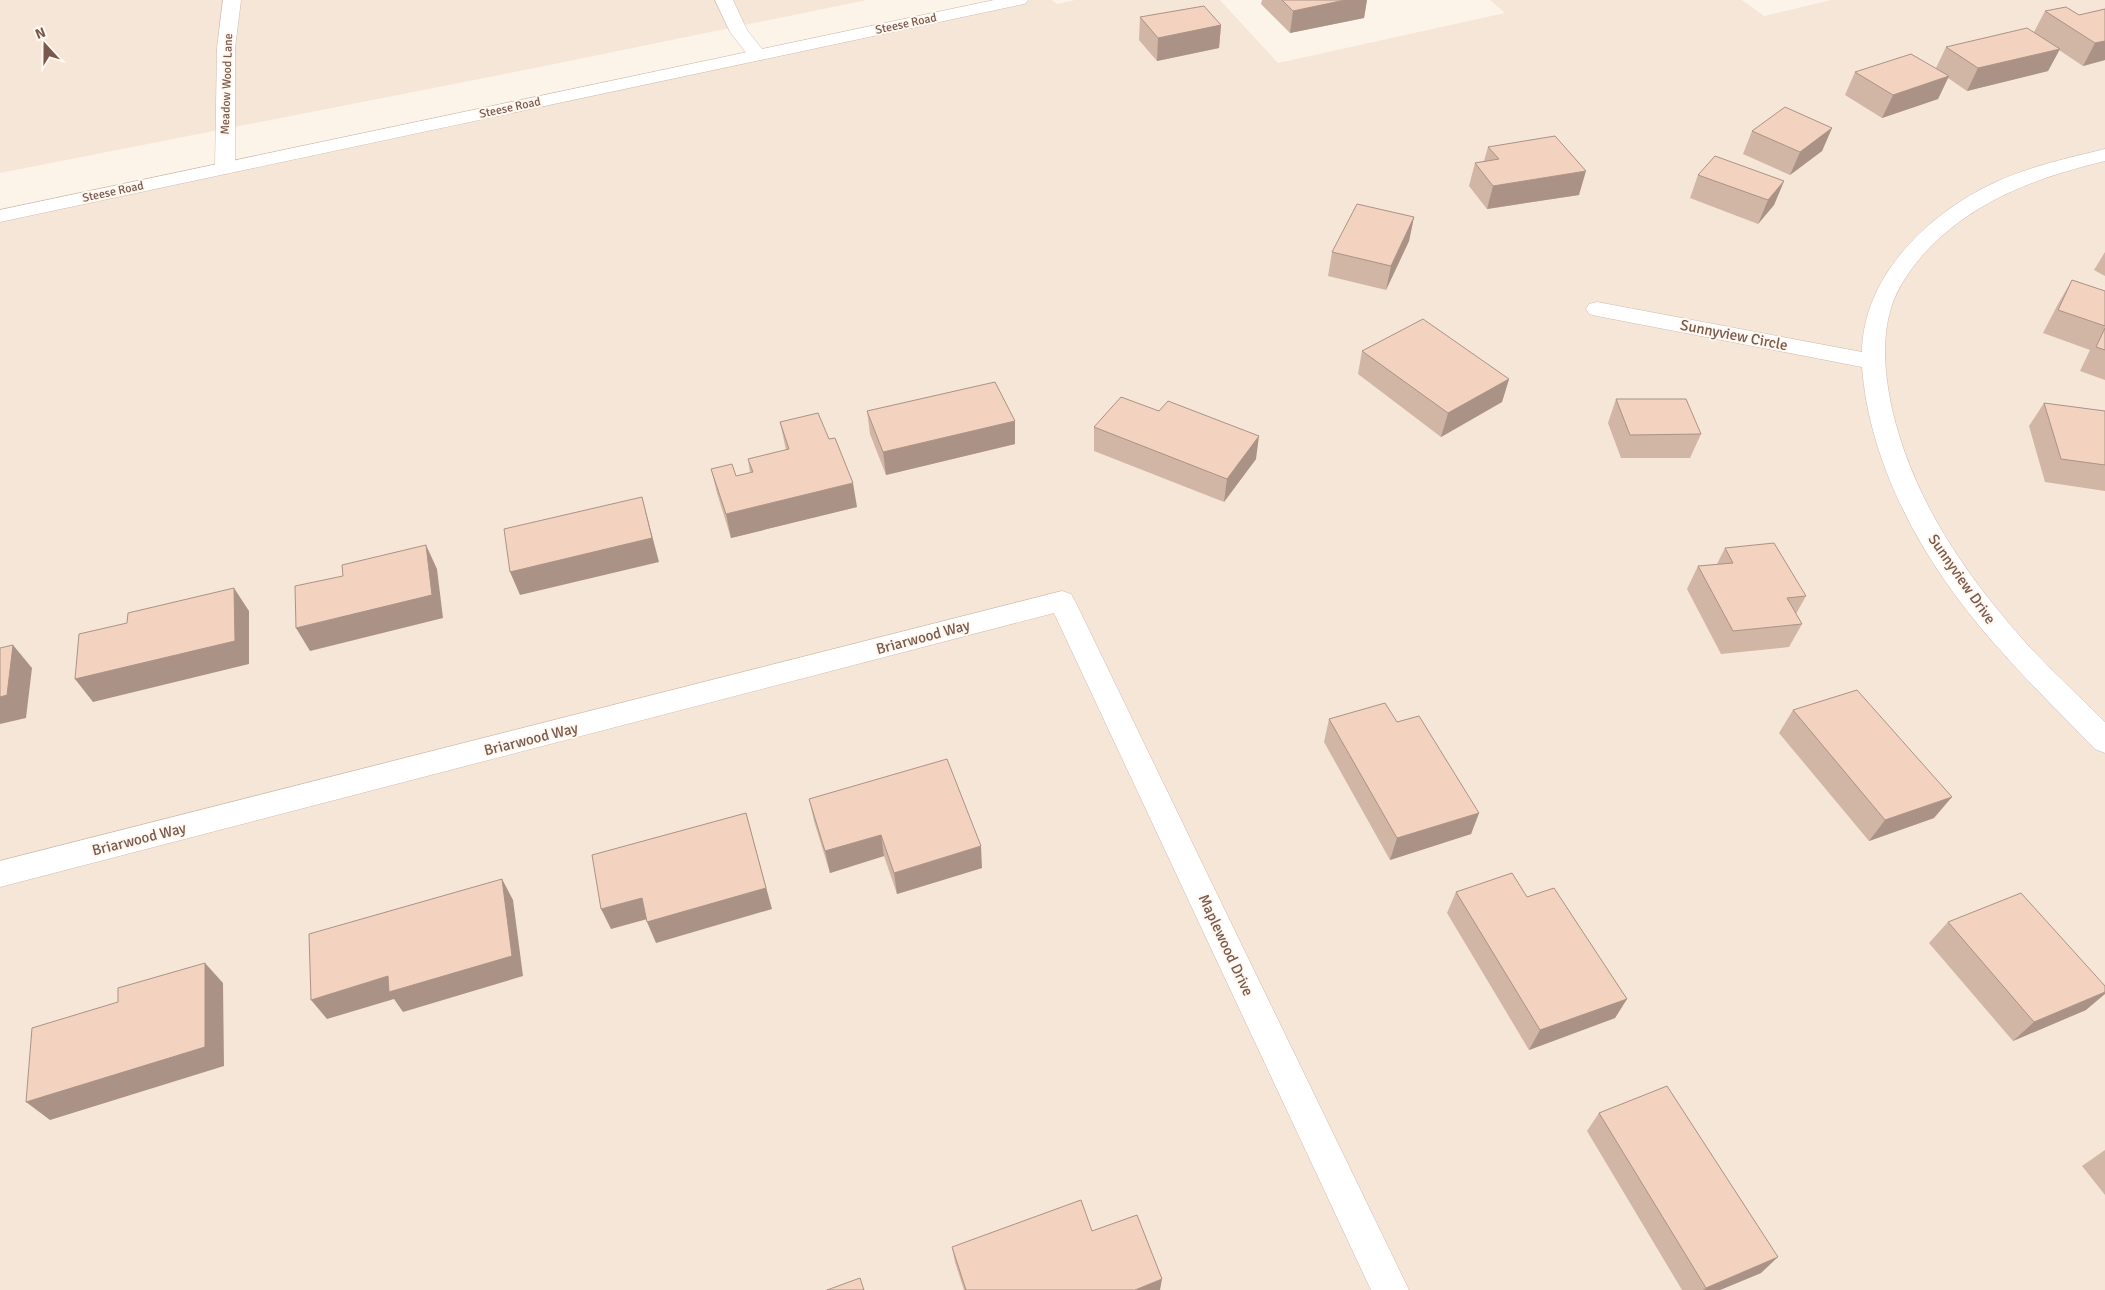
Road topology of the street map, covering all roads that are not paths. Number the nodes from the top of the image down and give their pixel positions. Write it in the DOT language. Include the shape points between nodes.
graph roads {
  1 [pos="232,0"];
  2 [pos="724,0"];
  3 [pos="1019,0"];
  4 [pos="758,55"];
  5 [pos="2105,155"];
  6 [pos="225,168"];
  7 [pos="0,216"];
  8 [pos="1597,310"];
  9 [pos="1872,361"];
  10 [pos="1062,601"];
  11 [pos="2105,741"];
  12 [pos="0,874"];
  13 [pos="1390,1290"];
  1 -- 6 [label="street, Meadow Wood Lane" via="226,48"];
  2 -- 4 [label="street" via="739,32"];
  3 -- 4 [label="street, Steese Road"];
  4 -- 6 [label="street, Steese Road"];
  5 -- 9 [label="street, Sunnyview Drive" via="2039,172 1988,194 1949,218 1918,248 1890,287 1875,325"];
  6 -- 7 [label="street, Steese Road"];
  8 -- 9 [label="street, Sunnyview Circle"];
  9 -- 11 [label="street, Sunnyview Drive" via="1885,434 1908,497 1942,556 1996,628"];
  10 -- 12 [label="street, Briarwood Way"];
  10 -- 13 [label="street, Maplewood Drive"];
}
